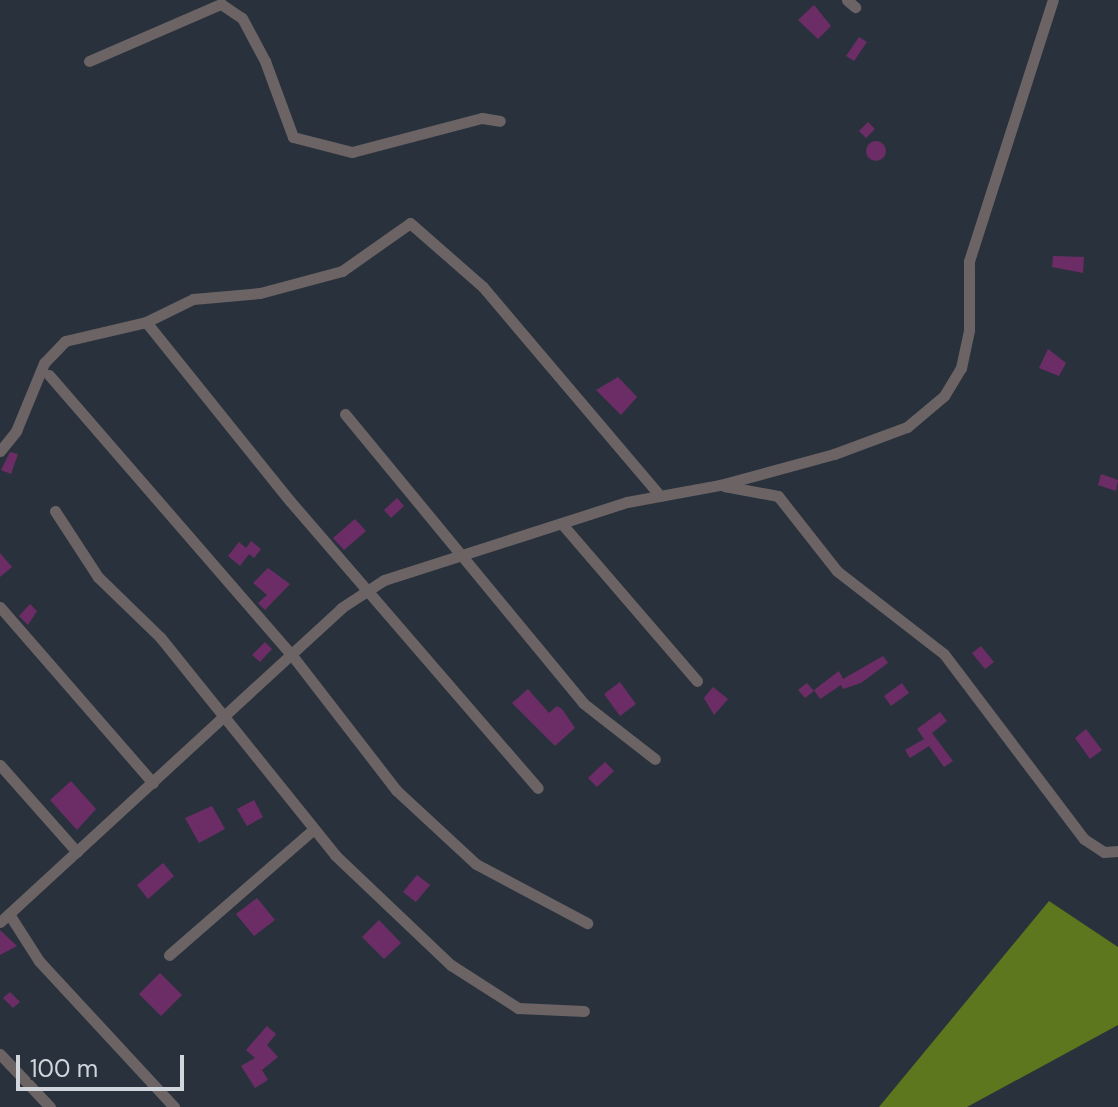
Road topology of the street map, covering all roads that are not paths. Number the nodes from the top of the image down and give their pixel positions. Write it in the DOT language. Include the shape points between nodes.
graph roads {
  1 [pos="1053,0"];
  2 [pos="221,2"];
  3 [pos="89,61"];
  4 [pos="500,121"];
  5 [pos="146,322"];
  6 [pos="49,375"];
  7 [pos="345,414"];
  8 [pos="0,451"];
  9 [pos="720,485"];
  10 [pos="660,496"];
  11 [pos="55,511"];
  12 [pos="562,524"];
  13 [pos="464,557"];
  14 [pos="367,591"];
  15 [pos="0,607"];
  16 [pos="291,654"];
  17 [pos="697,681"];
  18 [pos="227,715"];
  19 [pos="655,759"];
  20 [pos="0,765"];
  21 [pos="153,783"];
  22 [pos="538,788"];
  23 [pos="313,830"];
  24 [pos="1118,851"];
  25 [pos="77,852"];
  26 [pos="4,918"];
  27 [pos="587,923"];
  28 [pos="169,955"];
  29 [pos="584,1011"];
  30 [pos="0,1054"];
  31 [pos="50,1107"];
  32 [pos="174,1107"];
  1 -- 9 [label="street" via="969,261 969,330 961,368 944,396 907,427 834,454"];
  2 -- 3 [label="street"];
  2 -- 4 [label="street" via="242,18 265,61 293,137 352,152 482,118"];
  5 -- 8 [label="street" via="65,341 44,363 16,431"];
  5 -- 10 [label="street" via="193,299 260,293 342,271 410,223 483,287"];
  5 -- 14 [label="street"];
  6 -- 16 [label="street"];
  7 -- 13 [label="street"];
  9 -- 10 [label="street"];
  9 -- 24 [label="street" via="778,496 837,571 944,654 1084,839 1104,852"];
  10 -- 12 [label="street"];
  11 -- 18 [label="street" via="98,577 160,637"];
  12 -- 13 [label="street"];
  12 -- 17 [label="street"];
  13 -- 14 [label="street" via="384,580"];
  13 -- 19 [label="street" via="583,703"];
  14 -- 16 [label="street"];
  14 -- 22 [label="street"];
  15 -- 21 [label="street"];
  16 -- 18 [label="street"];
  16 -- 27 [label="street" via="396,790 476,864"];
  18 -- 21 [label="street"];
  18 -- 23 [label="street" via="275,786"];
  20 -- 25 [label="street"];
  21 -- 25 [label="street"];
  23 -- 28 [label="street"];
  23 -- 29 [label="street" via="451,965 518,1008"];
  25 -- 26 [label="street"];
  26 -- 32 [label="street"];
  30 -- 31 [label="street"];
}
